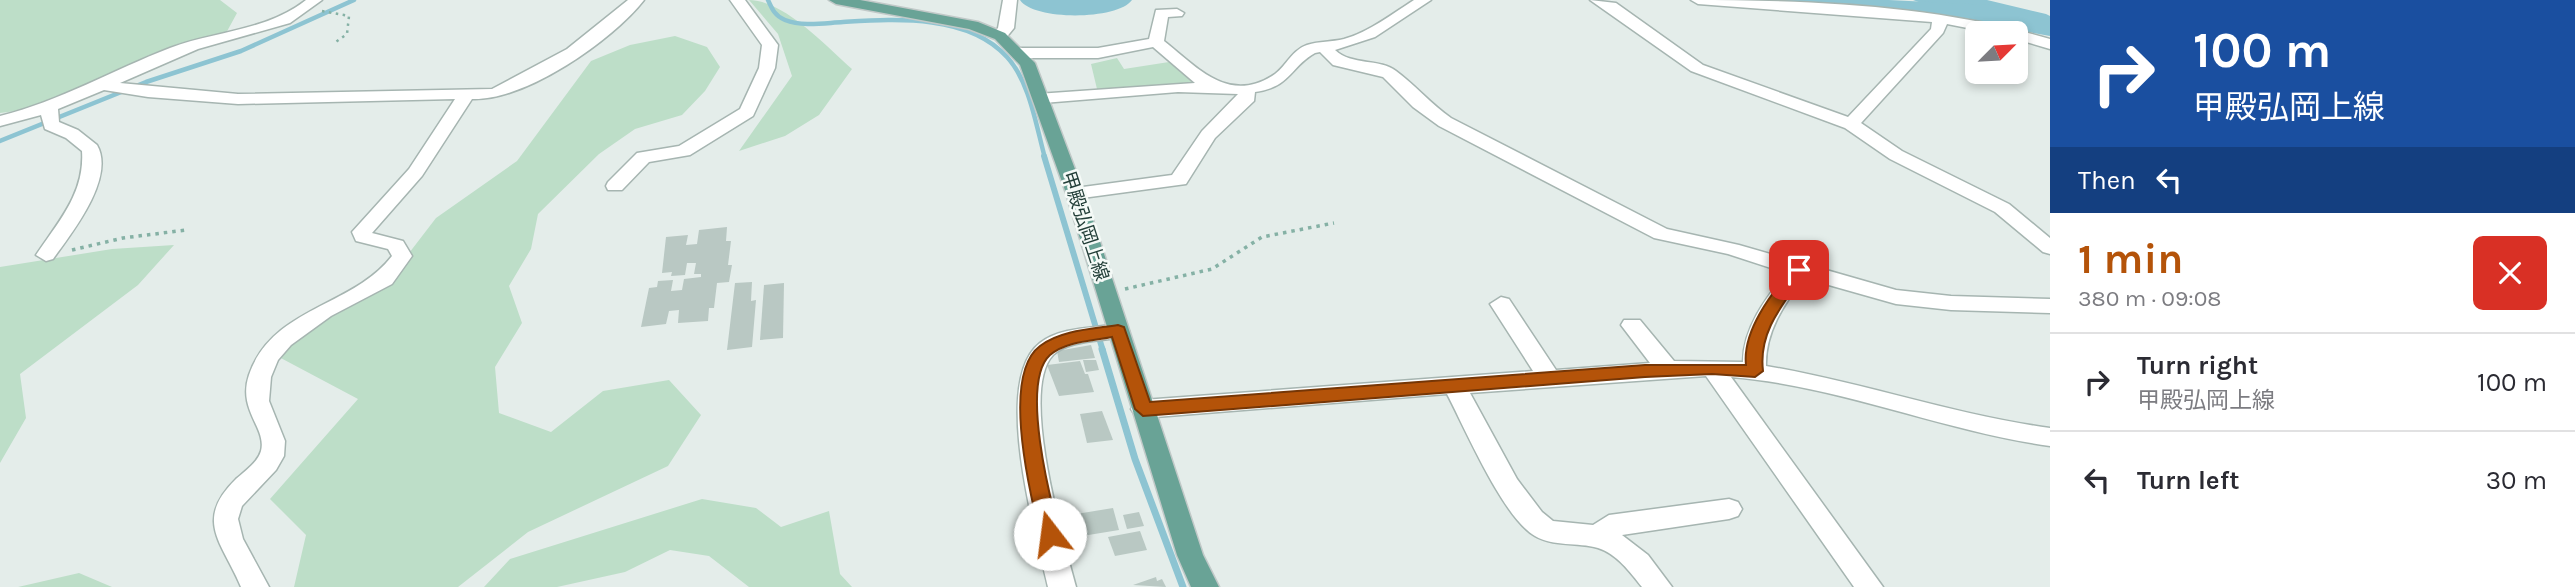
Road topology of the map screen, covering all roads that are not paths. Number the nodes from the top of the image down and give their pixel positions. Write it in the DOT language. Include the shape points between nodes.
graph roads {
  1 [pos="315,0"];
  2 [pos="637,0"];
  3 [pos="737,0"];
  4 [pos="836,0"];
  5 [pos="1010,0"];
  6 [pos="1424,0"];
  7 [pos="1597,0"];
  8 [pos="1698,0"];
  9 [pos="1177,13"];
  10 [pos="1940,18"];
  11 [pos="1965,23"];
  12 [pos="1000,36"];
  13 [pos="2028,37"];
  14 [pos="1156,42"];
  15 [pos="2050,44"];
  16 [pos="1323,47"];
  17 [pos="1018,53"];
  18 [pos="103,85"];
  19 [pos="1212,88"];
  20 [pos="1245,89"];
  21 [pos="467,94"];
  22 [pos="1042,98"];
  23 [pos="49,108"];
  24 [pos="0,121"];
  25 [pos="1851,124"];
  26 [pos="615,186"];
  27 [pos="1075,193"];
  28 [pos="2050,248"];
  29 [pos="46,255"];
  30 [pos="1799,270"];
  31 [pos="1501,304"];
  32 [pos="2050,306"];
  33 [pos="1632,325"];
  34 [pos="1108,333"];
  35 [pos="1712,368"];
  36 [pos="1668,370"];
  37 [pos="1755,371"];
  38 [pos="1550,379"];
  39 [pos="1455,387"];
  40 [pos="1143,409"];
  41 [pos="2050,437"];
  42 [pos="1730,509"];
  43 [pos="1598,537"];
  44 [pos="255,587"];
  45 [pos="1062,587"];
  46 [pos="1205,587"];
  47 [pos="1658,587"];
  48 [pos="1869,587"];
  1 -- 18 [label="street" via="305,10 274,23 176,51"];
  2 -- 21 [label="street" via="585,44 535,73 498,93"];
  3 -- 26 [label="street" via="770,45 767,68 747,112 684,151 643,157"];
  4 -- 12 [label="main road, 甲殿弘岡上線" via="973,24"];
  5 -- 12 [label="street" via="1006,28"];
  6 -- 16 [label="street" via="1370,34"];
  7 -- 25 [label="street" via="1627,15 1673,55 1697,68"];
  8 -- 10 [label="street"];
  9 -- 14 [label="street" via="1161,13"];
  10 -- 11 [label="street"];
  10 -- 25 [label="street" via="1938,30"];
  12 -- 17 [label="main road, 甲殿弘岡上線"];
  13 -- 15 [label="street"];
  14 -- 17 [label="street" via="1098,53"];
  14 -- 19 [label="street"];
  16 -- 20 [label="street" via="1302,54 1283,76"];
  16 -- 30 [label="street" via="1339,62 1389,73 1445,122 1661,234"];
  17 -- 22 [label="main road, 甲殿弘岡上線"];
  18 -- 21 [label="street" via="169,96"];
  18 -- 23 [label="street"];
  19 -- 20 [label="street"];
  19 -- 22 [label="street"];
  20 -- 27 [label="street" via="1248,97 1214,125 1179,180"];
  21 -- 44 [label="street" via="416,172 362,232 363,237 396,246 402,256 396,266 385,279 298,327 264,366 256,399 273,435 272,456 226,508 226,530"];
  22 -- 27 [label="main road, 甲殿弘岡上線"];
  23 -- 24 [label="street"];
  23 -- 29 [label="street" via="51,125 91,149 94,165 88,188"];
  25 -- 28 [label="street" via="1896,155 2002,208"];
  27 -- 34 [label="main road, 甲殿弘岡上線" via="1106,292"];
  30 -- 32 [label="street" via="1896,297"];
  30 -- 37 [label="street" via="1770,306 1753,355"];
  31 -- 38 [label="street"];
  33 -- 36 [label="street"];
  34 -- 40 [label="main road, 甲殿弘岡上線"];
  34 -- 45 [label="street" via="1065,340 1045,350 1036,361 1028,409 1036,482"];
  35 -- 36 [label="street"];
  35 -- 37 [label="street"];
  35 -- 48 [label="street"];
  36 -- 38 [label="street"];
  37 -- 41 [label="street"];
  38 -- 39 [label="street"];
  39 -- 40 [label="street"];
  39 -- 43 [label="street" via="1524,510 1542,527 1566,535"];
  40 -- 46 [label="main road, 甲殿弘岡上線" via="1190,555"];
  42 -- 43 [label="street" via="1609,526"];
  43 -- 47 [label="street" via="1622,546"];
}
